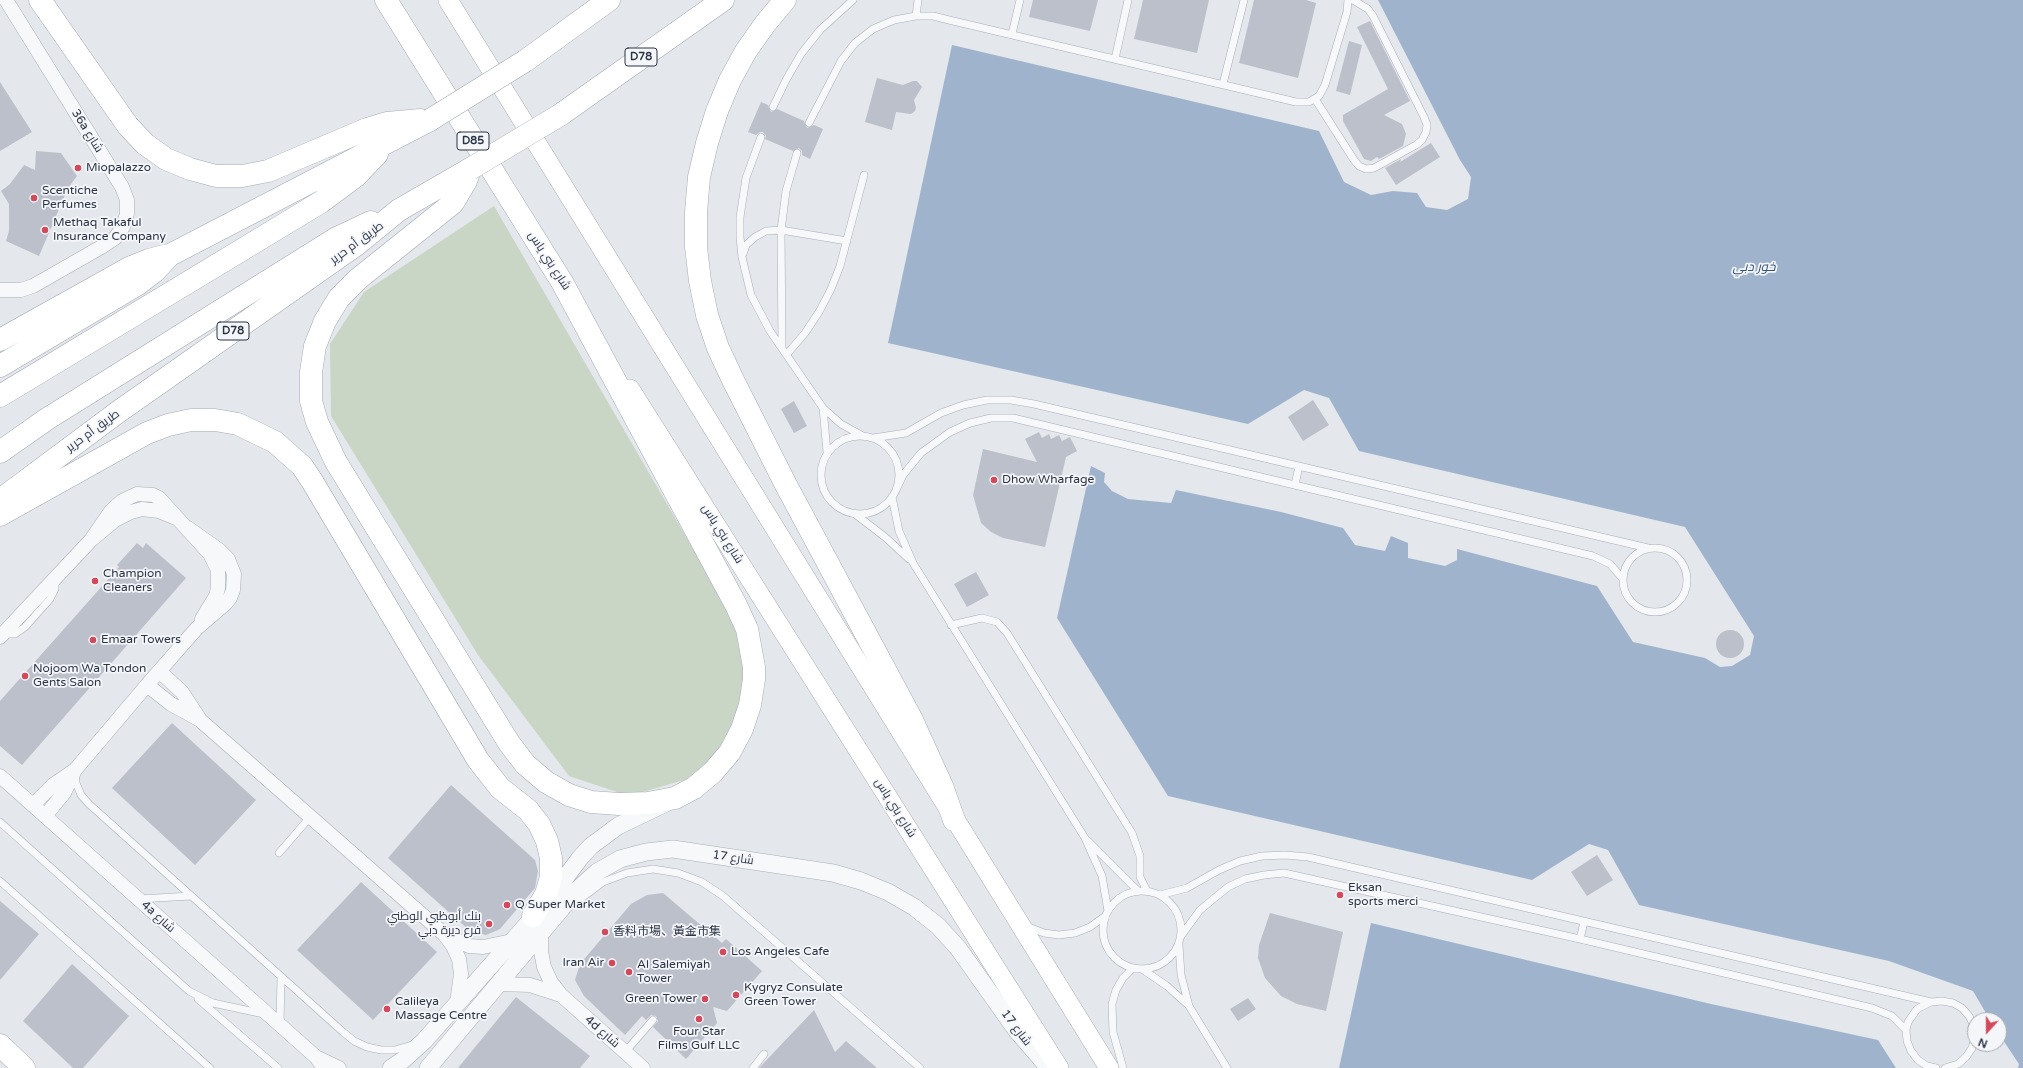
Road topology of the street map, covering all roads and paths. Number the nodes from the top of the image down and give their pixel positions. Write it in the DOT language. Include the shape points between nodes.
graph roads {
  1 [pos="6,0"];
  2 [pos="40,0"];
  3 [pos="386,0"];
  4 [pos="448,0"];
  5 [pos="609,0"];
  6 [pos="723,0"];
  7 [pos="785,0"];
  8 [pos="853,0"];
  9 [pos="918,0"];
  10 [pos="1020,0"];
  11 [pos="1128,0"];
  12 [pos="1244,0"];
  13 [pos="1348,0"];
  14 [pos="1353,0"];
  15 [pos="916,16"];
  16 [pos="1012,34"];
  17 [pos="1115,59"];
  18 [pos="1223,84"];
  19 [pos="1315,99"];
  20 [pos="773,107"];
  21 [pos="430,120"];
  22 [pos="809,123"];
  23 [pos="761,137"];
  24 [pos="385,143"];
  25 [pos="797,153"];
  26 [pos="470,169"];
  27 [pos="864,175"];
  28 [pos="399,210"];
  29 [pos="781,230"];
  30 [pos="847,241"];
  31 [pos="170,255"];
  32 [pos="742,257"];
  33 [pos="562,282"];
  34 [pos="0,290"];
  35 [pos="0,340"];
  36 [pos="782,347"];
  37 [pos="787,354"];
  38 [pos="0,366"];
  39 [pos="0,396"];
  40 [pos="822,408"];
  41 [pos="863,436"];
  42 [pos="873,438"];
  43 [pos="0,452"];
  44 [pos="828,452"];
  45 [pos="1299,466"];
  46 [pos="1295,485"];
  47 [pos="897,488"];
  48 [pos="892,497"];
  49 [pos="0,500"];
  50 [pos="855,514"];
  51 [pos="0,516"];
  52 [pos="1648,548"];
  53 [pos="913,563"];
  54 [pos="1623,579"];
  55 [pos="951,625"];
  56 [pos="2,635"];
  57 [pos="159,670"];
  58 [pos="147,684"];
  59 [pos="200,720"];
  60 [pos="75,770"];
  61 [pos="0,776"];
  62 [pos="675,798"];
  63 [pos="33,805"];
  64 [pos="44,816"];
  65 [pos="311,816"];
  66 [pos="954,820"];
  67 [pos="0,822"];
  68 [pos="1086,838"];
  69 [pos="279,853"];
  70 [pos="0,881"];
  71 [pos="1138,891"];
  72 [pos="1147,891"];
  73 [pos="1160,895"];
  74 [pos="191,896"];
  75 [pos="139,899"];
  76 [pos="1106,914"];
  77 [pos="1016,919"];
  78 [pos="1584,922"];
  79 [pos="543,923"];
  80 [pos="444,934"];
  81 [pos="1180,939"];
  82 [pos="1580,939"];
  83 [pos="512,941"];
  84 [pos="1133,968"];
  85 [pos="1142,969"];
  86 [pos="281,977"];
  87 [pos="498,984"];
  88 [pos="189,991"];
  89 [pos="561,996"];
  90 [pos="1931,1002"];
  91 [pos="457,1003"];
  92 [pos="1189,1006"];
  93 [pos="268,1015"];
  94 [pos="653,1020"];
  95 [pos="280,1026"];
  96 [pos="1906,1030"];
  97 [pos="424,1041"];
  98 [pos="0,1045"];
  99 [pos="625,1052"];
  100 [pos="764,1054"];
  101 [pos="320,1063"];
  102 [pos="24,1068"];
  103 [pos="210,1068"];
  104 [pos="278,1068"];
  105 [pos="339,1068"];
  106 [pos="391,1068"];
  107 [pos="428,1068"];
  108 [pos="642,1068"];
  109 [pos="753,1068"];
  110 [pos="920,1068"];
  111 [pos="1049,1068"];
  112 [pos="1059,1068"];
  113 [pos="1109,1068"];
  114 [pos="1123,1068"];
  115 [pos="1227,1068"];
  116 [pos="1936,1068"];
  117 [pos="1945,1068"];
  1 -- 34 [label="street, 36a شارع" via="122,187 127,200 127,214 123,227 115,238 103,246 33,286 21,290"];
  2 -- 21 [label="main road" via="128,126 145,144 166,160 190,169 216,176 242,176 268,171 367,129"];
  3 -- 33 [label="main road, شارع بني ياس / D85"];
  4 -- 66 [label="main road"];
  5 -- 21 [label="main road, bridge" via="526,61"];
  6 -- 26 [label="main road, طريق أم حرير / D78, bridge" via="560,115"];
  7 -- 66 [label="main road" via="765,24 730,80 706,143 699,177 696,247 707,315 718,348 786,485 912,720"];
  8 -- 20 [label="lane" via="820,30 801,54"];
  9 -- 15 [label="lane"];
  10 -- 16 [label="lane"];
  11 -- 17 [label="lane"];
  12 -- 18 [label="lane"];
  13 -- 19 [label="lane" via="1347,12 1325,85"];
  14 -- 19 [label="lane" via="1368,9 1373,16 1424,117 1426,132 1416,145 1374,168 1366,169 1354,160"];
  15 -- 16 [label="lane" via="933,16"];
  15 -- 22 [label="lane" via="894,20 873,29 855,44 841,62"];
  16 -- 17 [label="lane"];
  17 -- 18 [label="lane"];
  18 -- 19 [label="lane" via="1296,102 1309,102"];
  21 -- 24 [label="main road"];
  23 -- 32 [label="lane" via="752,158 742,197"];
  24 -- 31 [label="main road"];
  24 -- 39 [label="main road" via="356,176 321,202"];
  25 -- 29 [label="lane" via="786,191"];
  26 -- 28 [label="main road, طريق أم حرير / D78"];
  26 -- 62 [label="main road" via="453,203 358,279 339,298 325,321 315,346 310,372 311,401 316,422 336,462 509,743 525,764 546,782 569,795 591,802 648,803"];
  27 -- 30 [label="lane"];
  28 -- 43 [label="main road" via="335,239 47,419"];
  28 -- 49 [label="main road, طريق أم حرير / D78" via="356,244 118,412"];
  29 -- 30 [label="lane"];
  29 -- 32 [label="lane" via="766,231 755,236 746,246"];
  29 -- 36 [label="lane"];
  30 -- 37 [label="lane" via="838,272 819,312"];
  31 -- 35 [label="main road" via="129,268"];
  31 -- 38 [label="main road" via="138,284"];
  32 -- 36 [label="lane" via="751,295"];
  33 -- 62 [label="main road" via="747,629 754,680 750,705 742,729 730,752 713,772 694,788"];
  33 -- 112 [label="main road, شارع بني ياس / D85"];
  36 -- 37 [label="lane"];
  37 -- 40 [label="lane"];
  40 -- 41 [label="lane" via="841,424"];
  40 -- 44 [label="lane"];
  41 -- 42 [label="lane"];
  41 -- 44 [label="lane" via="843,439"];
  42 -- 45 [label="lane" via="906,433 941,413 964,405 987,400 1011,400"];
  42 -- 47 [label="lane" via="890,450 895,458 899,478"];
  44 -- 50 [label="lane" via="821,469 825,494 838,508"];
  45 -- 46 [label="lane"];
  45 -- 52 [label="lane"];
  46 -- 47 [label="lane" via="1034,422 1013,418 991,418 970,423 932,444 911,463"];
  46 -- 54 [label="lane" via="1593,556 1610,564"];
  47 -- 48 [label="lane"];
  48 -- 50 [label="lane" via="876,511"];
  48 -- 53 [label="lane" via="899,531"];
  50 -- 53 [label="lane"];
  51 -- 79 [label="main road" via="146,433 168,425 191,420 215,420 238,424 275,442 302,466 312,481 478,760 500,788 528,810 540,824 548,841 551,858 551,877 546,894"];
  52 -- 54 [label="lane" via="1630,559"];
  52 -- 54 [label="lane" via="1670,551 1685,566 1688,586 1684,597 1668,610 1657,613 1641,609 1629,599 1624,590"];
  53 -- 55 [label="lane"];
  55 -- 68 [label="lane"];
  55 -- 72 [label="lane" via="982,618 997,622 1007,633 1132,832 1140,856 1140,877"];
  56 -- 57 [label="street" via="91,540 116,506 137,494 153,495 159,498 183,524 223,553 234,574 230,598 197,628"];
  57 -- 58 [label="street"];
  57 -- 59 [label="street" via="182,692"];
  58 -- 59 [label="street" via="171,704"];
  58 -- 60 [label="street"];
  59 -- 65 [label="street"];
  60 -- 63 [label="street" via="53,784"];
  60 -- 64 [label="street" via="64,793"];
  60 -- 74 [label="lane" via="76,783 81,795 89,804"];
  61 -- 63 [label="street, 4a شارع"];
  62 -- 79 [label="street, شارع 17" via="618,826 591,846"];
  63 -- 64 [label="street, 4a شارع"];
  64 -- 75 [label="street, 4a شارع"];
  65 -- 69 [label="lane"];
  65 -- 80 [label="street"];
  66 -- 77 [label="main road"];
  67 -- 88 [label="lane"];
  68 -- 71 [label="lane"];
  68 -- 76 [label="lane" via="1102,876"];
  70 -- 103 [label="lane"];
  71 -- 72 [label="lane"];
  71 -- 76 [label="lane" via="1126,894 1115,901"];
  72 -- 73 [label="lane"];
  73 -- 78 [label="lane" via="1187,888 1240,861 1262,856 1285,855 1308,857"];
  73 -- 81 [label="lane" via="1170,902 1177,912 1181,924"];
  74 -- 75 [label="lane"];
  74 -- 86 [label="lane"];
  75 -- 93 [label="street, 4a شارع"];
  76 -- 77 [label="lane" via="1090,927 1075,933 1059,935 1029,928"];
  76 -- 84 [label="lane" via="1103,930 1106,942 1112,954"];
  77 -- 113 [label="main road"];
  78 -- 82 [label="lane"];
  78 -- 90 [label="lane"];
  79 -- 83 [label="street, شارع 17"];
  79 -- 87 [label="street, شارع 17"];
  79 -- 89 [label="street, 4d شارع" via="541,951 544,967"];
  79 -- 110 [label="lane" via="603,882 627,873 653,870 678,873 702,882 723,896"];
  79 -- 111 [label="street, شارع 17" via="597,872 620,859 646,852 673,849 833,873 861,881 914,906 938,926 958,948 1017,1030"];
  80 -- 83 [label="street" via="469,946 483,947"];
  80 -- 91 [label="street" via="459,959 461,974"];
  81 -- 82 [label="lane" via="1200,910 1228,887 1264,874 1284,874"];
  81 -- 85 [label="lane" via="1174,951 1164,961 1151,968"];
  81 -- 92 [label="lane" via="1181,975"];
  82 -- 96 [label="lane" via="1872,1008 1892,1016"];
  83 -- 91 [label="street, شارع 17"];
  84 -- 85 [label="lane"];
  84 -- 114 [label="lane" via="1116,990 1112,1004 1113,1032"];
  85 -- 92 [label="lane" via="1167,986"];
  86 -- 95 [label="lane"];
  86 -- 97 [label="lane" via="343,1032 367,1047 395,1050"];
  87 -- 89 [label="street, 4d شارع" via="530,985"];
  87 -- 107 [label="street, شارع 17"];
  88 -- 93 [label="lane" via="213,1003"];
  88 -- 104 [label="lane"];
  89 -- 99 [label="street, 4d شارع"];
  90 -- 96 [label="lane" via="1912,1015"];
  90 -- 117 [label="lane" via="1942,1000 1962,1008 1974,1026 1975,1037 1966,1057 1958,1064"];
  91 -- 97 [label="street, شارع 17"];
  92 -- 115 [label="lane"];
  93 -- 95 [label="street, 4a شارع"];
  94 -- 99 [label="lane"];
  95 -- 101 [label="street, 4a شارع"];
  96 -- 116 [label="lane" via="1907,1041 1918,1060"];
  97 -- 106 [label="street, شارع 17" via="404,1060"];
  98 -- 102 [label="main road"];
  99 -- 108 [label="street, 4d شارع"];
  100 -- 109 [label="lane"];
  101 -- 105 [label="street, 4a شارع"];
}
